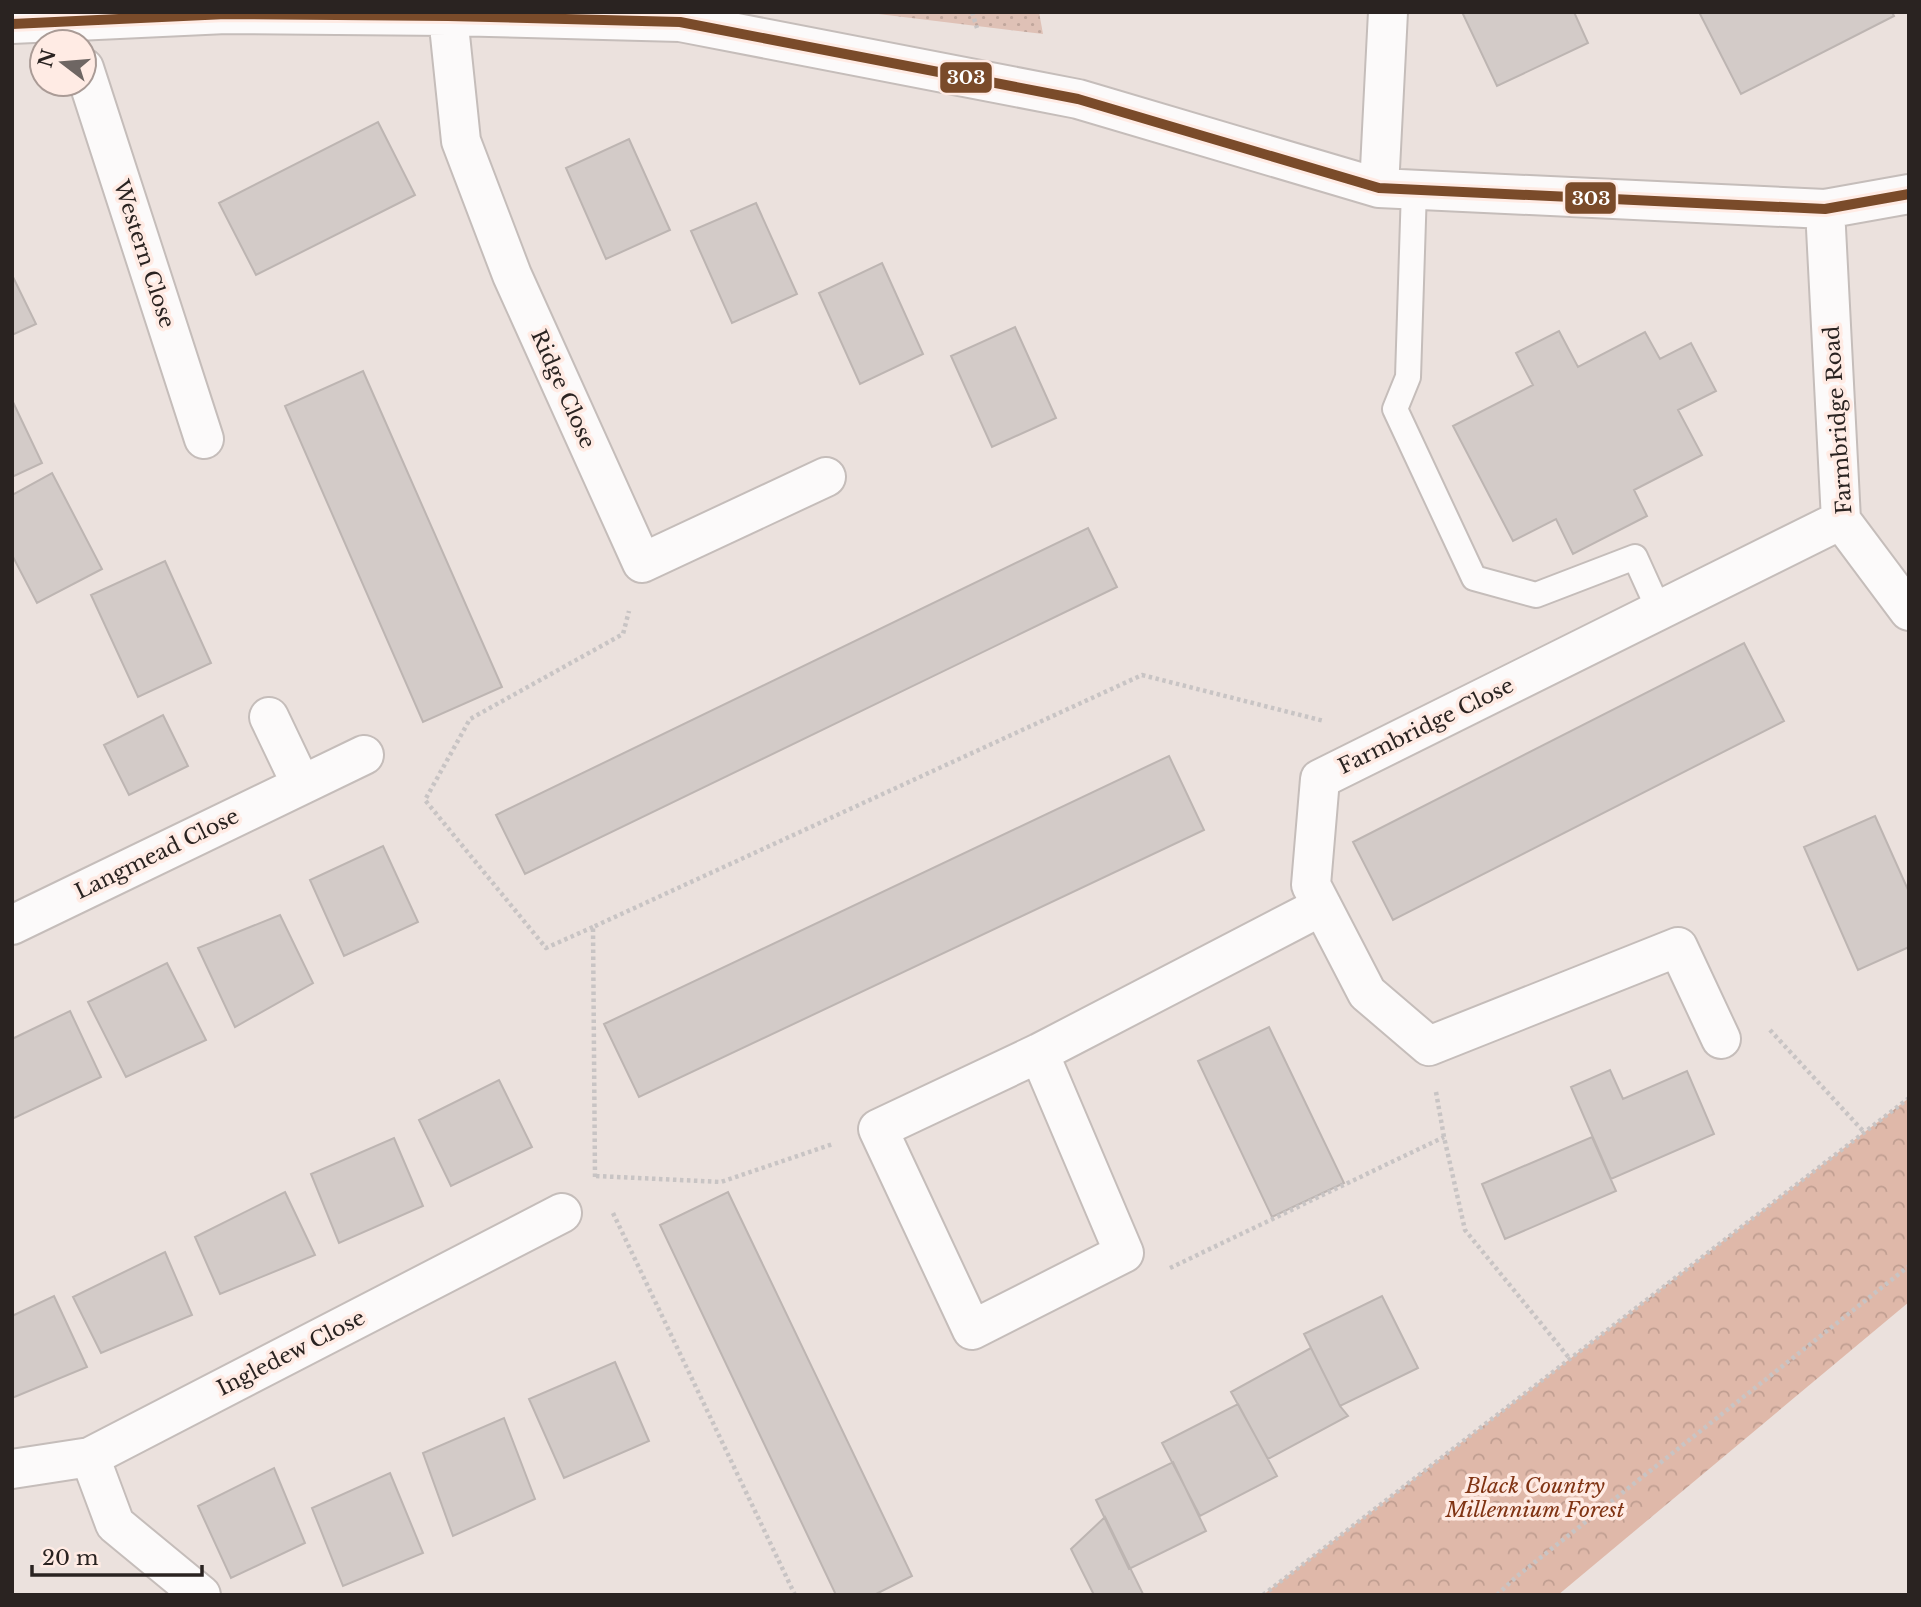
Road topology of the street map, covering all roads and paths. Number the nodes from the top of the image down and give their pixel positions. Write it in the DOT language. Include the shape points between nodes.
graph roads {
  1 [pos="1388,12"];
  2 [pos="448,16"];
  3 [pos="12,24"];
  4 [pos="46,28"];
  5 [pos="98,28"];
  6 [pos="94,98"];
  7 [pos="1397,188"];
  8 [pos="1909,194"];
  9 [pos="1825,209"];
  10 [pos="204,439"];
  11 [pos="826,477"];
  12 [pos="1841,520"];
  13 [pos="642,563"];
  14 [pos="1658,610"];
  15 [pos="1909,611"];
  16 [pos="269,718"];
  17 [pos="1397,740"];
  18 [pos="364,755"];
  19 [pos="301,784"];
  20 [pos="1322,906"];
  21 [pos="12,925"];
  22 [pos="593,927"];
  23 [pos="1721,1040"];
  24 [pos="1429,1046"];
  25 [pos="1038,1053"];
  26 [pos="1909,1098"];
  27 [pos="878,1129"];
  28 [pos="1864,1132"];
  29 [pos="1444,1136"];
  30 [pos="595,1176"];
  31 [pos="601,1188"];
  32 [pos="562,1213"];
  33 [pos="612,1213"];
  34 [pos="1124,1253"];
  35 [pos="1909,1266"];
  36 [pos="1570,1359"];
  37 [pos="90,1457"];
  38 [pos="12,1469"];
  39 [pos="201,1595"];
  40 [pos="795,1595"];
  41 [pos="1263,1595"];
  42 [pos="1497,1595"];
  1 -- 7 [label="street"];
  2 -- 5 [label="street" via="226,14"];
  2 -- 7 [label="street" via="680,22 1078,99"];
  2 -- 13 [label="street, Ridge Close" via="461,141 512,275"];
  3 -- 4 [label="street"];
  6 -- 10 [label="street, Western Close"];
  7 -- 9 [label="street"];
  7 -- 14 [label="lane" via="1408,377 1395,409 1474,578 1536,595 1635,557"];
  8 -- 9 [label="street"];
  9 -- 12 [label="street, Farmbridge Road"];
  11 -- 13 [label="street"];
  12 -- 14 [label="street, Farmbridge Close"];
  12 -- 15 [label="street, Farmbridge Road"];
  13 -- 22 [label="path" via="623,634 470,719 425,800 546,948"];
  14 -- 17 [label="street, Farmbridge Close"];
  16 -- 19 [label="street"];
  17 -- 20 [label="street, Farmbridge Close" via="1320,779 1311,886"];
  17 -- 22 [label="path" via="1142,675"];
  18 -- 19 [label="street, Langmead Close"];
  19 -- 21 [label="street, Langmead Close"];
  20 -- 24 [label="street, Farmbridge Close" via="1367,993"];
  20 -- 25 [label="street"];
  22 -- 30 [label="path"];
  23 -- 24 [label="street" via="1678,947"];
  23 -- 28 [label="path" via="1766,1026"];
  24 -- 29 [label="path"];
  25 -- 27 [label="street"];
  25 -- 34 [label="street"];
  26 -- 28 [label="path"];
  27 -- 30 [label="path" via="722,1182"];
  27 -- 34 [label="street" via="972,1330"];
  28 -- 36 [label="path"];
  29 -- 34 [label="path" via="1172,1269"];
  29 -- 36 [label="path" via="1465,1230"];
  30 -- 31 [label="path"];
  32 -- 37 [label="street, Ingledew Close"];
  33 -- 40 [label="path"];
  35 -- 42 [label="path"];
  36 -- 41 [label="path"];
  37 -- 38 [label="street, Ingledew Close"];
  37 -- 39 [label="street" via="115,1524"];
}
